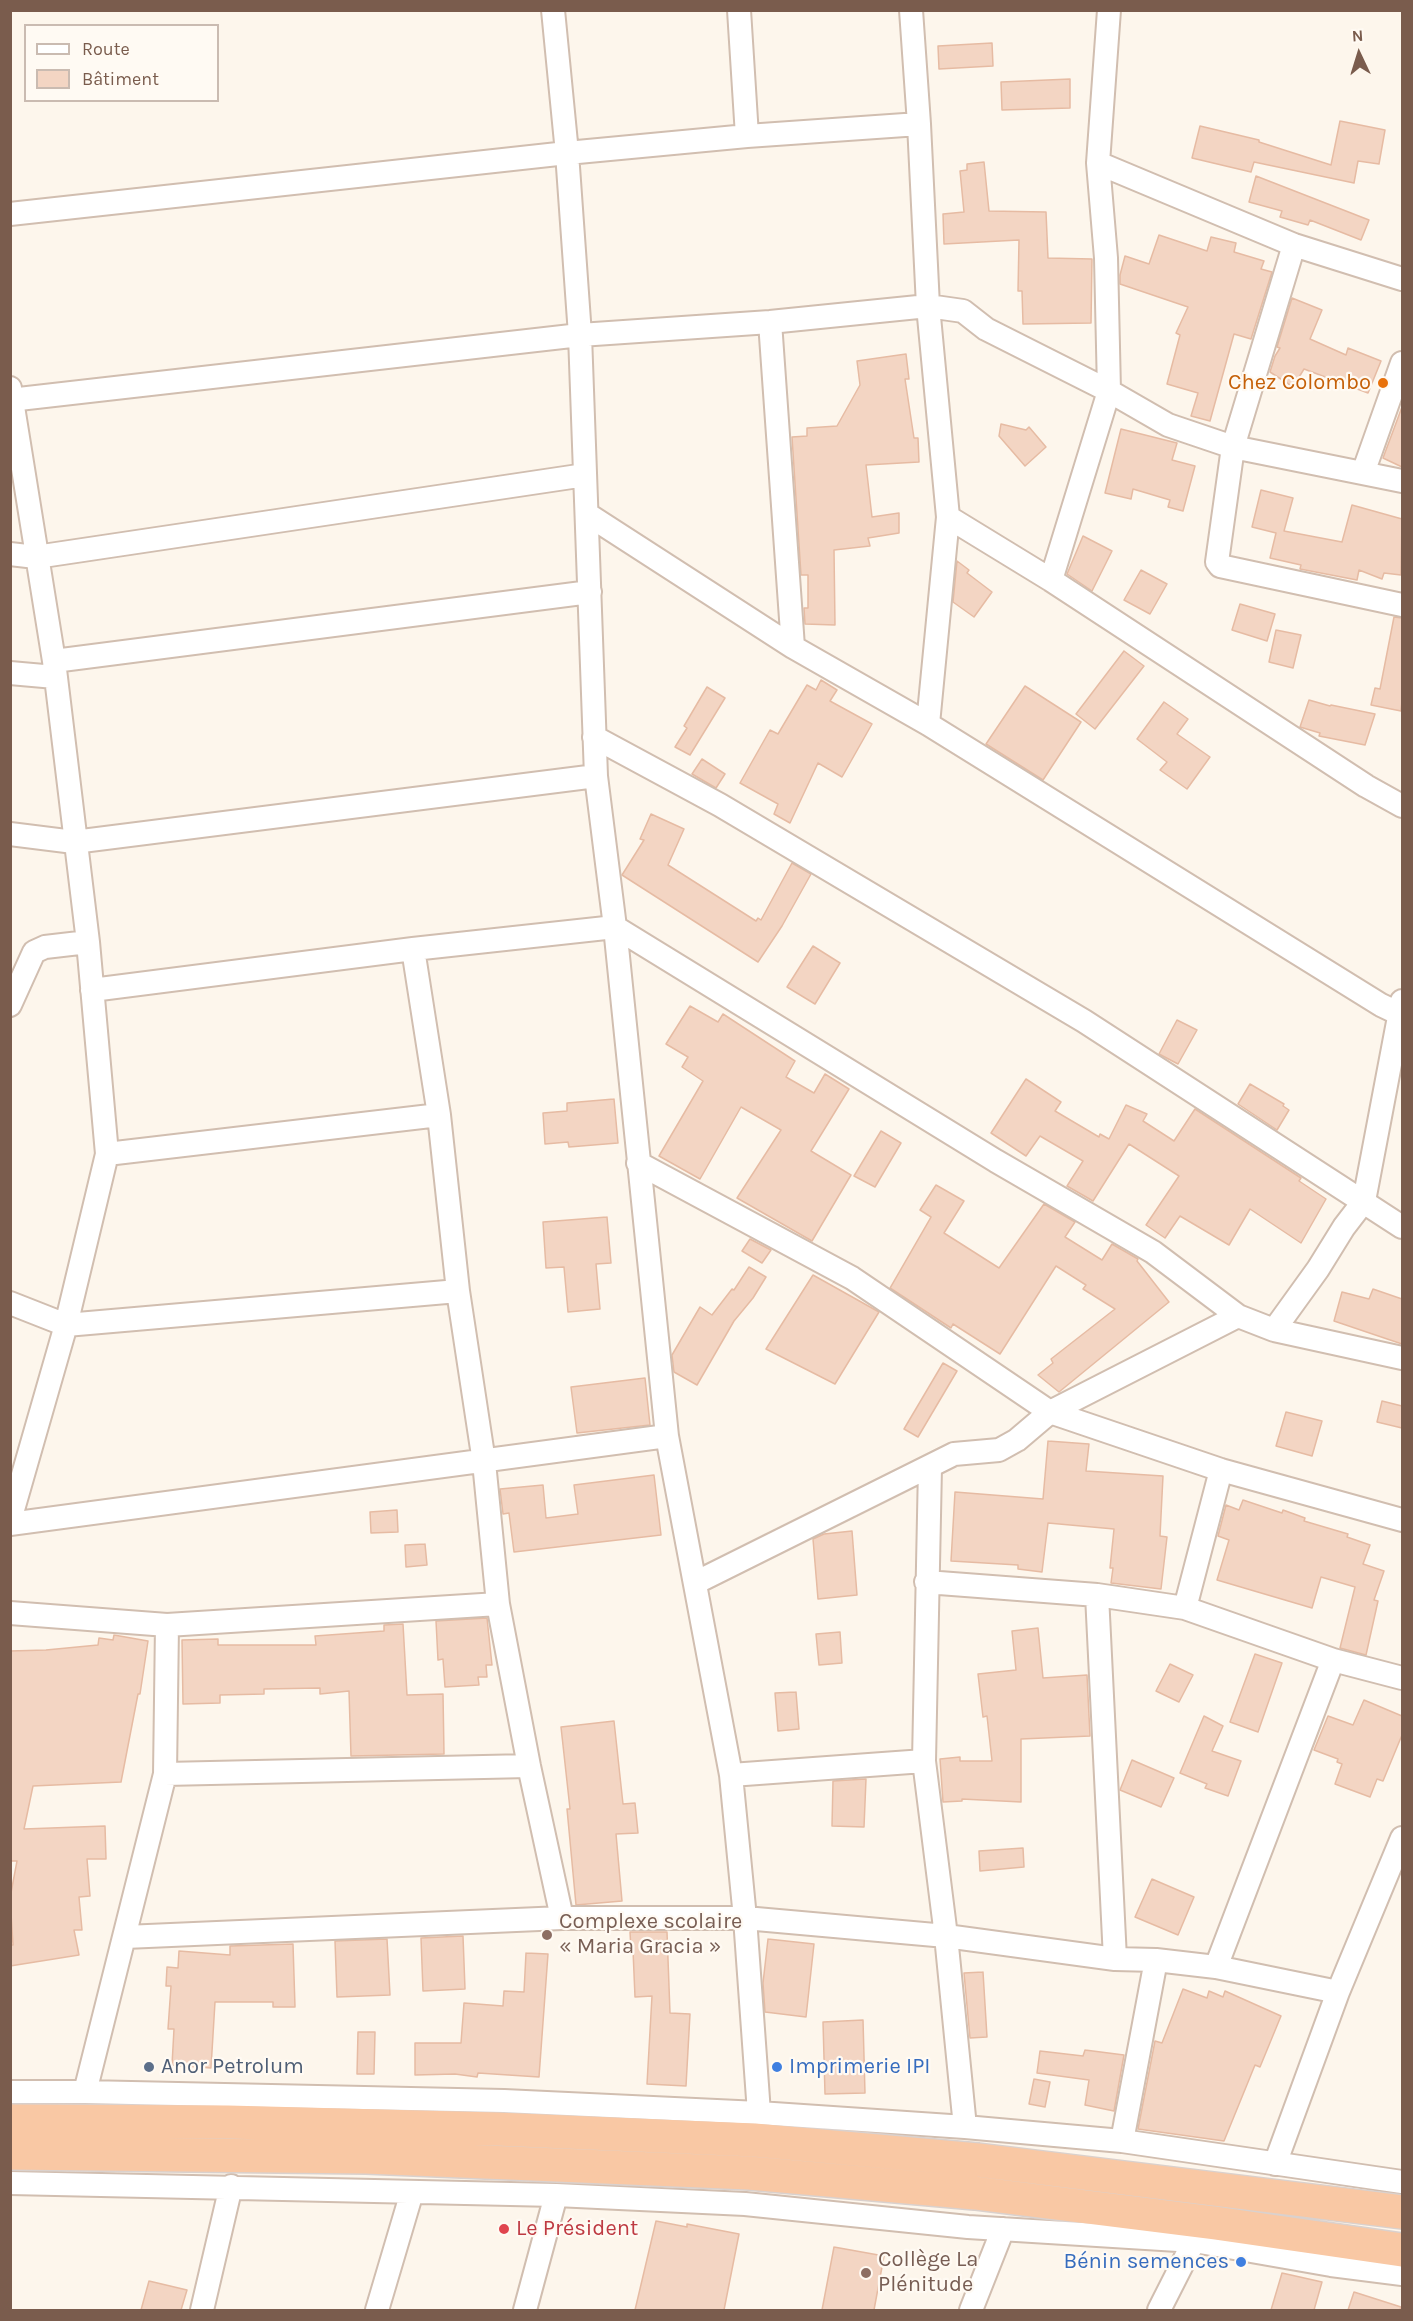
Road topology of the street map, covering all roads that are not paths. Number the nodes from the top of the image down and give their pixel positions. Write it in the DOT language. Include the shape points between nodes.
graph roads {
  1 [pos="553,10"];
  2 [pos="739,10"];
  3 [pos="911,10"];
  4 [pos="1109,10"];
  5 [pos="919,124"];
  6 [pos="747,136"];
  7 [pos="567,153"];
  8 [pos="1098,163"];
  9 [pos="10,214"];
  10 [pos="1294,245"];
  11 [pos="1402,279"];
  12 [pos="928,306"];
  13 [pos="770,322"];
  14 [pos="580,335"];
  15 [pos="1402,363"];
  16 [pos="1108,391"];
  17 [pos="11,396"];
  18 [pos="1233,447"];
  19 [pos="1364,473"];
  20 [pos="585,475"];
  21 [pos="1402,481"];
  22 [pos="587,514"];
  23 [pos="948,517"];
  24 [pos="10,554"];
  25 [pos="36,557"];
  26 [pos="1051,580"];
  27 [pos="590,591"];
  28 [pos="1402,605"];
  29 [pos="793,647"];
  30 [pos="54,669"];
  31 [pos="10,673"];
  32 [pos="928,724"];
  33 [pos="594,736"];
  34 [pos="596,776"];
  35 [pos="1402,806"];
  36 [pos="10,834"];
  37 [pos="74,842"];
  38 [pos="615,927"];
  39 [pos="88,942"];
  40 [pos="412,949"];
  41 [pos="92,990"];
  42 [pos="10,1005"];
  43 [pos="1402,1010"];
  44 [pos="439,1115"];
  45 [pos="107,1154"];
  46 [pos="638,1163"];
  47 [pos="1364,1201"];
  48 [pos="1402,1227"];
  49 [pos="458,1291"];
  50 [pos="10,1303"];
  51 [pos="1238,1316"];
  52 [pos="66,1326"];
  53 [pos="1274,1330"];
  54 [pos="1402,1358"];
  55 [pos="1050,1412"];
  56 [pos="667,1436"];
  57 [pos="484,1462"];
  58 [pos="930,1467"];
  59 [pos="1221,1470"];
  60 [pos="10,1520"];
  61 [pos="1402,1520"];
  62 [pos="10,1524"];
  63 [pos="694,1582"];
  64 [pos="927,1582"];
  65 [pos="1097,1595"];
  66 [pos="498,1604"];
  67 [pos="1185,1608"];
  68 [pos="10,1613"];
  69 [pos="168,1625"];
  70 [pos="1334,1659"];
  71 [pos="1402,1678"];
  72 [pos="924,1761"];
  73 [pos="529,1766"];
  74 [pos="165,1774"];
  75 [pos="731,1775"];
  76 [pos="1402,1838"];
  77 [pos="562,1918"];
  78 [pos="745,1918"];
  79 [pos="946,1936"];
  80 [pos="124,1937"];
  81 [pos="1115,1959"];
  82 [pos="1156,1960"];
  83 [pos="1216,1967"];
  84 [pos="1338,1992"];
  85 [pos="10,2092"];
  86 [pos="85,2092"];
  87 [pos="759,2113"];
  88 [pos="10,2121"];
  89 [pos="964,2127"];
  90 [pos="1122,2141"];
  91 [pos="10,2152"];
  92 [pos="1275,2164"];
  93 [pos="10,2182"];
  94 [pos="1402,2182"];
  95 [pos="231,2186"];
  96 [pos="412,2192"];
  97 [pos="556,2194"];
  98 [pos="1402,2212"];
  99 [pos="1003,2229"];
  100 [pos="1194,2241"];
  101 [pos="1402,2250"];
  102 [pos="1402,2274"];
  103 [pos="202,2310"];
  104 [pos="376,2310"];
  105 [pos="525,2310"];
  106 [pos="971,2310"];
  107 [pos="1160,2310"];
  1 -- 7 [label="street"];
  2 -- 6 [label="street"];
  3 -- 5 [label="street"];
  4 -- 8 [label="street"];
  5 -- 6 [label="street"];
  5 -- 12 [label="street"];
  6 -- 7 [label="street"];
  7 -- 9 [label="street"];
  7 -- 14 [label="street"];
  8 -- 10 [label="street"];
  8 -- 16 [label="street" via="1106,258"];
  10 -- 11 [label="street"];
  10 -- 18 [label="street"];
  12 -- 13 [label="street"];
  12 -- 16 [label="street" via="963,311 986,329"];
  12 -- 23 [label="street"];
  13 -- 14 [label="street"];
  13 -- 29 [label="street"];
  14 -- 17 [label="street"];
  14 -- 20 [label="street"];
  15 -- 19 [label="street"];
  16 -- 18 [label="street" via="1168,425"];
  16 -- 26 [label="street"];
  17 -- 25 [label="street"];
  18 -- 19 [label="street"];
  18 -- 28 [label="street" via="1216,558 1220,566"];
  19 -- 21 [label="street"];
  20 -- 22 [label="street"];
  20 -- 25 [label="street"];
  22 -- 27 [label="street"];
  22 -- 29 [label="street"];
  23 -- 26 [label="street"];
  23 -- 32 [label="street"];
  24 -- 25 [label="street"];
  25 -- 30 [label="street"];
  26 -- 35 [label="street"];
  27 -- 30 [label="street"];
  27 -- 33 [label="street"];
  29 -- 32 [label="street"];
  30 -- 31 [label="street"];
  30 -- 37 [label="street"];
  32 -- 43 [label="street" via="1381,1005"];
  33 -- 34 [label="street"];
  33 -- 47 [label="street" via="720,805 1020,982"];
  34 -- 37 [label="street"];
  34 -- 38 [label="street"];
  36 -- 37 [label="street"];
  37 -- 39 [label="street"];
  38 -- 40 [label="street"];
  38 -- 46 [label="street"];
  38 -- 51 [label="street" via="996,1161 1153,1252"];
  39 -- 41 [label="street"];
  39 -- 42 [label="street" via="34,952"];
  40 -- 41 [label="street"];
  40 -- 44 [label="street"];
  41 -- 45 [label="street"];
  43 -- 47 [label="street"];
  44 -- 45 [label="street"];
  44 -- 49 [label="street"];
  45 -- 52 [label="street"];
  46 -- 55 [label="street" via="852,1278"];
  46 -- 56 [label="street"];
  47 -- 48 [label="street"];
  47 -- 53 [label="street"];
  49 -- 52 [label="street"];
  49 -- 57 [label="street"];
  50 -- 52 [label="street"];
  51 -- 53 [label="street"];
  51 -- 55 [label="street"];
  52 -- 60 [label="street"];
  53 -- 54 [label="street"];
  55 -- 58 [label="street" via="999,1450 954,1454"];
  55 -- 59 [label="street"];
  56 -- 57 [label="street"];
  56 -- 63 [label="street"];
  57 -- 62 [label="street"];
  57 -- 66 [label="street"];
  58 -- 63 [label="street"];
  58 -- 64 [label="street"];
  59 -- 61 [label="street"];
  59 -- 67 [label="street"];
  63 -- 75 [label="street"];
  64 -- 65 [label="street"];
  64 -- 72 [label="street"];
  65 -- 67 [label="street"];
  65 -- 81 [label="street"];
  66 -- 69 [label="street"];
  66 -- 73 [label="street"];
  67 -- 70 [label="street"];
  68 -- 69 [label="street"];
  69 -- 74 [label="street"];
  70 -- 71 [label="street"];
  70 -- 83 [label="street"];
  72 -- 75 [label="street"];
  72 -- 79 [label="street"];
  73 -- 74 [label="street"];
  73 -- 77 [label="street"];
  74 -- 80 [label="street"];
  75 -- 78 [label="street"];
  76 -- 84 [label="street"];
  77 -- 78 [label="street"];
  77 -- 80 [label="street"];
  78 -- 79 [label="street"];
  78 -- 87 [label="street"];
  79 -- 81 [label="street"];
  79 -- 89 [label="street"];
  80 -- 86 [label="street"];
  81 -- 82 [label="street"];
  82 -- 83 [label="street"];
  82 -- 90 [label="street"];
  83 -- 84 [label="street"];
  84 -- 92 [label="street"];
  85 -- 86 [label="street"];
  86 -- 87 [label="street" via="504,2101"];
  87 -- 89 [label="street"];
  88 -- 98 [label="highway" via="228,2122 754,2140 978,2160"];
  89 -- 90 [label="street"];
  90 -- 92 [label="street"];
  91 -- 101 [label="highway" via="378,2157 749,2173 975,2193"];
  92 -- 94 [label="street"];
  93 -- 95 [label="street"];
  95 -- 96 [label="street"];
  95 -- 103 [label="street"];
  96 -- 97 [label="street"];
  96 -- 104 [label="street"];
  97 -- 99 [label="street" via="745,2204"];
  97 -- 105 [label="street"];
  99 -- 100 [label="street"];
  99 -- 106 [label="street"];
  100 -- 102 [label="street"];
  100 -- 107 [label="street"];
}
